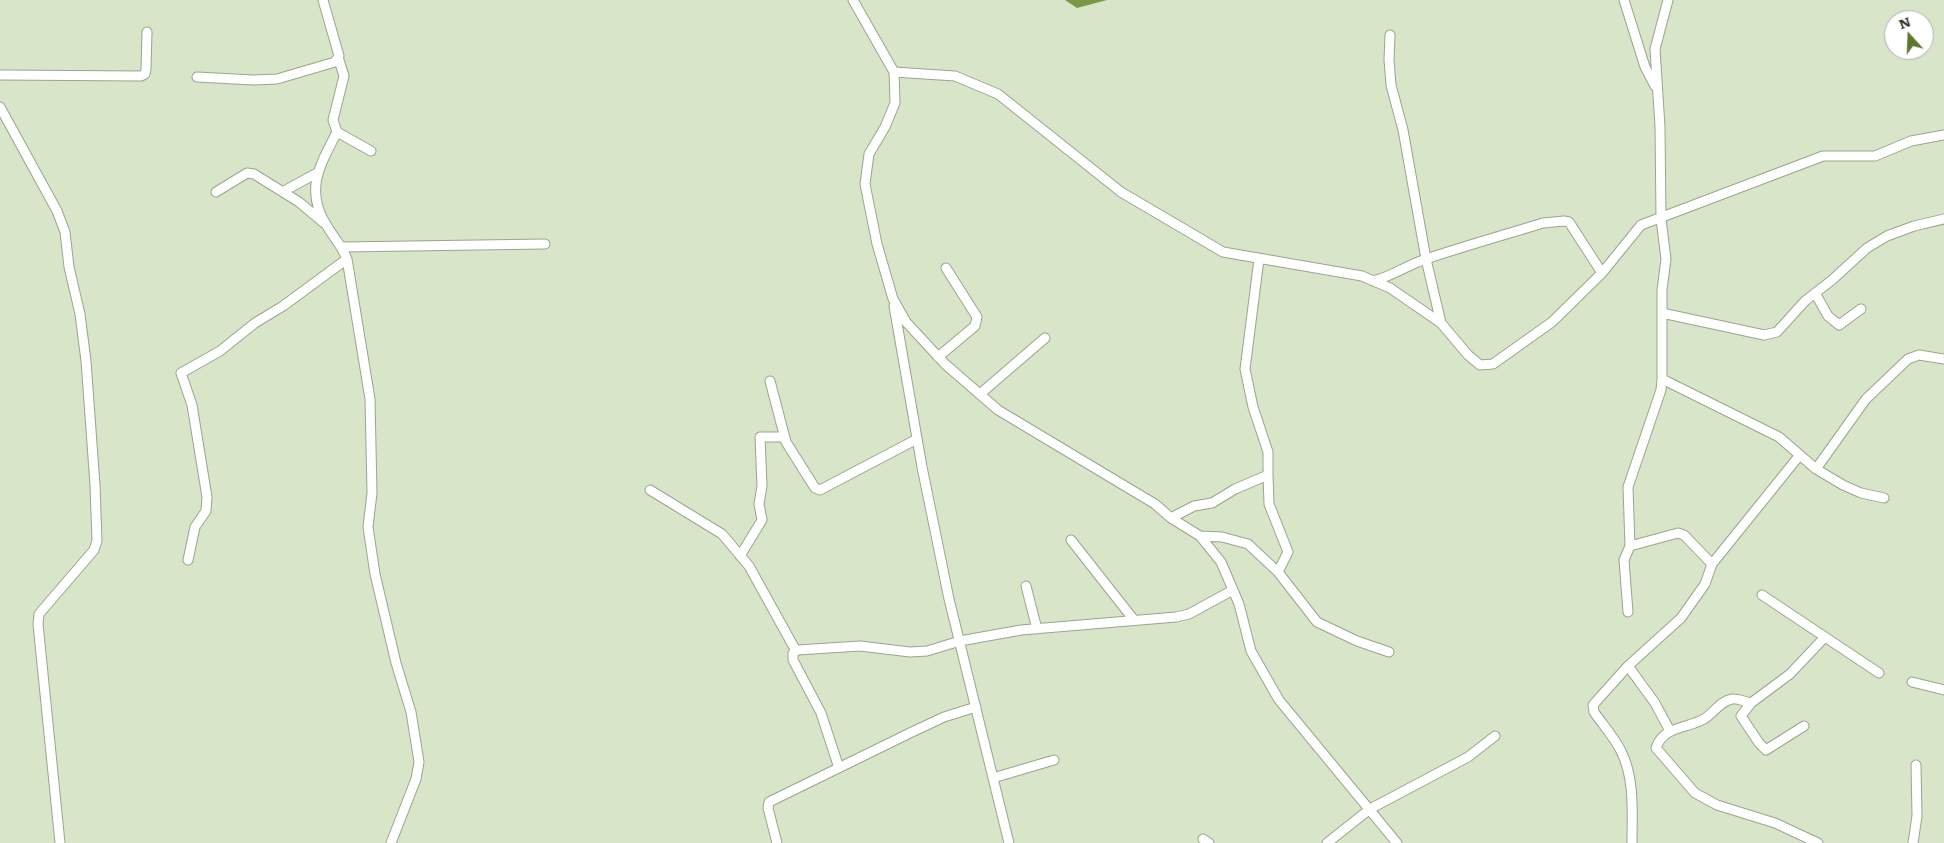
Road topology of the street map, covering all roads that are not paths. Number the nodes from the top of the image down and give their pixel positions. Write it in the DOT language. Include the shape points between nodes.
graph roads {
  1 [pos="323,0"];
  2 [pos="853,0"];
  3 [pos="1624,0"];
  4 [pos="1668,0"];
  5 [pos="147,32"];
  6 [pos="1390,35"];
  7 [pos="339,60"];
  8 [pos="894,72"];
  9 [pos="0,75"];
  10 [pos="197,77"];
  11 [pos="1658,90"];
  12 [pos="0,107"];
  13 [pos="337,132"];
  14 [pos="1944,135"];
  15 [pos="371,151"];
  16 [pos="316,173"];
  17 [pos="284,191"];
  18 [pos="216,192"];
  19 [pos="1661,219"];
  20 [pos="1944,219"];
  21 [pos="326,224"];
  22 [pos="545,244"];
  23 [pos="343,247"];
  24 [pos="347,259"];
  25 [pos="1259,259"];
  26 [pos="1426,259"];
  27 [pos="946,268"];
  28 [pos="1602,273"];
  29 [pos="1373,281"];
  30 [pos="1815,293"];
  31 [pos="893,299"];
  32 [pos="1861,309"];
  33 [pos="1662,313"];
  34 [pos="1441,323"];
  35 [pos="1045,338"];
  36 [pos="938,357"];
  37 [pos="1944,359"];
  38 [pos="1662,379"];
  39 [pos="770,381"];
  40 [pos="980,394"];
  41 [pos="785,437"];
  42 [pos="917,439"];
  43 [pos="1799,456"];
  44 [pos="1816,469"];
  45 [pos="1268,475"];
  46 [pos="650,490"];
  47 [pos="1884,498"];
  48 [pos="1171,518"];
  49 [pos="1200,536"];
  50 [pos="1072,540"];
  51 [pos="1630,546"];
  52 [pos="740,556"];
  53 [pos="188,560"];
  54 [pos="1712,564"];
  55 [pos="1278,572"];
  56 [pos="1026,586"];
  57 [pos="1233,590"];
  58 [pos="1762,595"];
  59 [pos="1628,612"];
  60 [pos="1134,620"];
  61 [pos="1037,629"];
  62 [pos="1824,638"];
  63 [pos="960,641"];
  64 [pos="796,651"];
  65 [pos="1389,652"];
  66 [pos="1628,666"];
  67 [pos="1879,673"];
  68 [pos="1912,682"];
  69 [pos="1944,690"];
  70 [pos="1751,703"];
  71 [pos="976,707"];
  72 [pos="1804,726"];
  73 [pos="1670,731"];
  74 [pos="1495,736"];
  75 [pos="1054,760"];
  76 [pos="1916,765"];
  77 [pos="838,768"];
  78 [pos="993,778"];
  79 [pos="1370,809"];
  80 [pos="60,843"];
  81 [pos="391,843"];
  82 [pos="777,843"];
  83 [pos="1009,843"];
  84 [pos="1327,843"];
  85 [pos="1397,843"];
  86 [pos="1632,843"];
  87 [pos="1818,843"];
  88 [pos="1913,843"];
  1 -- 7 [label="street"];
  2 -- 8 [label="street"];
  3 -- 11 [label="street" via="1645,67"];
  4 -- 11 [label="street" via="1655,49"];
  5 -- 9 [label="street" via="146,69 141,76"];
  6 -- 26 [label="street" via="1389,72"];
  7 -- 10 [label="street" via="277,79"];
  7 -- 13 [label="street" via="344,76 333,120"];
  8 -- 25 [label="street" via="955,76 998,94 1121,192 1223,252"];
  8 -- 31 [label="street" via="894,103 869,154 865,184 877,244"];
  11 -- 19 [label="street"];
  12 -- 80 [label="street" via="57,211 65,232 86,361 97,541 94,550 39,614 38,624"];
  13 -- 15 [label="street"];
  13 -- 16 [label="street"];
  14 -- 19 [label="street" via="1911,142 1875,156 1823,156"];
  16 -- 17 [label="street"];
  16 -- 21 [label="street" via="315,189"];
  17 -- 18 [label="street" via="247,173"];
  17 -- 21 [label="street"];
  19 -- 28 [label="street" via="1641,225"];
  19 -- 33 [label="street" via="1666,259"];
  20 -- 30 [label="street" via="1887,236 1867,248"];
  21 -- 23 [label="street"];
  22 -- 23 [label="street"];
  23 -- 24 [label="street"];
  24 -- 53 [label="street" via="220,351 181,373 192,405 207,498 206,511 195,527"];
  24 -- 81 [label="street" via="370,399 372,493 369,536 396,663 411,712 419,762 416,780"];
  25 -- 29 [label="street" via="1362,276"];
  25 -- 45 [label="street" via="1245,369 1268,452"];
  26 -- 28 [label="street" via="1544,223 1564,221 1569,222"];
  26 -- 29 [label="street"];
  26 -- 34 [label="street"];
  27 -- 36 [label="street" via="977,317 974,326"];
  28 -- 34 [label="street" via="1552,322 1493,364 1480,365"];
  29 -- 34 [label="street" via="1390,288"];
  30 -- 32 [label="street" via="1828,316 1839,325"];
  30 -- 33 [label="street" via="1777,332 1764,335"];
  31 -- 36 [label="street" via="906,322"];
  31 -- 42 [label="street"];
  33 -- 38 [label="street"];
  35 -- 40 [label="street"];
  36 -- 40 [label="street"];
  37 -- 44 [label="street" via="1919,355 1908,359 1866,400"];
  38 -- 43 [label="street" via="1779,437"];
  38 -- 51 [label="street" via="1628,487"];
  39 -- 41 [label="street"];
  40 -- 48 [label="street" via="998,410 1155,504"];
  41 -- 42 [label="street" via="800,467 820,490"];
  41 -- 52 [label="street" via="760,437 762,486 759,504 762,520"];
  42 -- 63 [label="street"];
  43 -- 44 [label="street"];
  43 -- 54 [label="street"];
  44 -- 47 [label="street" via="1852,490"];
  45 -- 48 [label="street" via="1212,503 1194,506"];
  45 -- 55 [label="street" via="1269,504 1288,552"];
  46 -- 52 [label="street" via="722,534"];
  48 -- 49 [label="street"];
  49 -- 55 [label="street" via="1222,537 1248,544"];
  49 -- 57 [label="street" via="1221,562"];
  50 -- 60 [label="street"];
  51 -- 54 [label="street" via="1678,533 1684,535"];
  51 -- 59 [label="street" via="1624,560"];
  52 -- 64 [label="street"];
  54 -- 66 [label="street" via="1705,584 1680,618"];
  55 -- 65 [label="street" via="1317,622"];
  56 -- 61 [label="street"];
  57 -- 60 [label="street" via="1189,614"];
  57 -- 79 [label="street" via="1251,651 1279,700"];
  58 -- 62 [label="street"];
  60 -- 61 [label="street"];
  61 -- 63 [label="street"];
  62 -- 67 [label="street"];
  62 -- 70 [label="street" via="1790,674"];
  63 -- 64 [label="street" via="927,651 860,646"];
  63 -- 71 [label="street"];
  64 -- 77 [label="street" via="793,660 821,713"];
  66 -- 73 [label="street" via="1655,703"];
  66 -- 86 [label="street" via="1593,705 1594,712 1626,763 1631,783"];
  68 -- 69 [label="street"];
  70 -- 72 [label="street" via="1741,716 1766,750"];
  70 -- 73 [label="street" via="1733,698 1722,702 1702,720"];
  71 -- 77 [label="street" via="944,717"];
  71 -- 78 [label="street"];
  73 -- 87 [label="street" via="1658,740 1656,748 1695,792 1717,805 1775,823"];
  74 -- 79 [label="street" via="1468,757"];
  75 -- 78 [label="street"];
  76 -- 88 [label="street" via="1917,816"];
  77 -- 82 [label="street" via="769,802"];
  78 -- 83 [label="street"];
  79 -- 84 [label="street"];
  79 -- 85 [label="street"];
}
